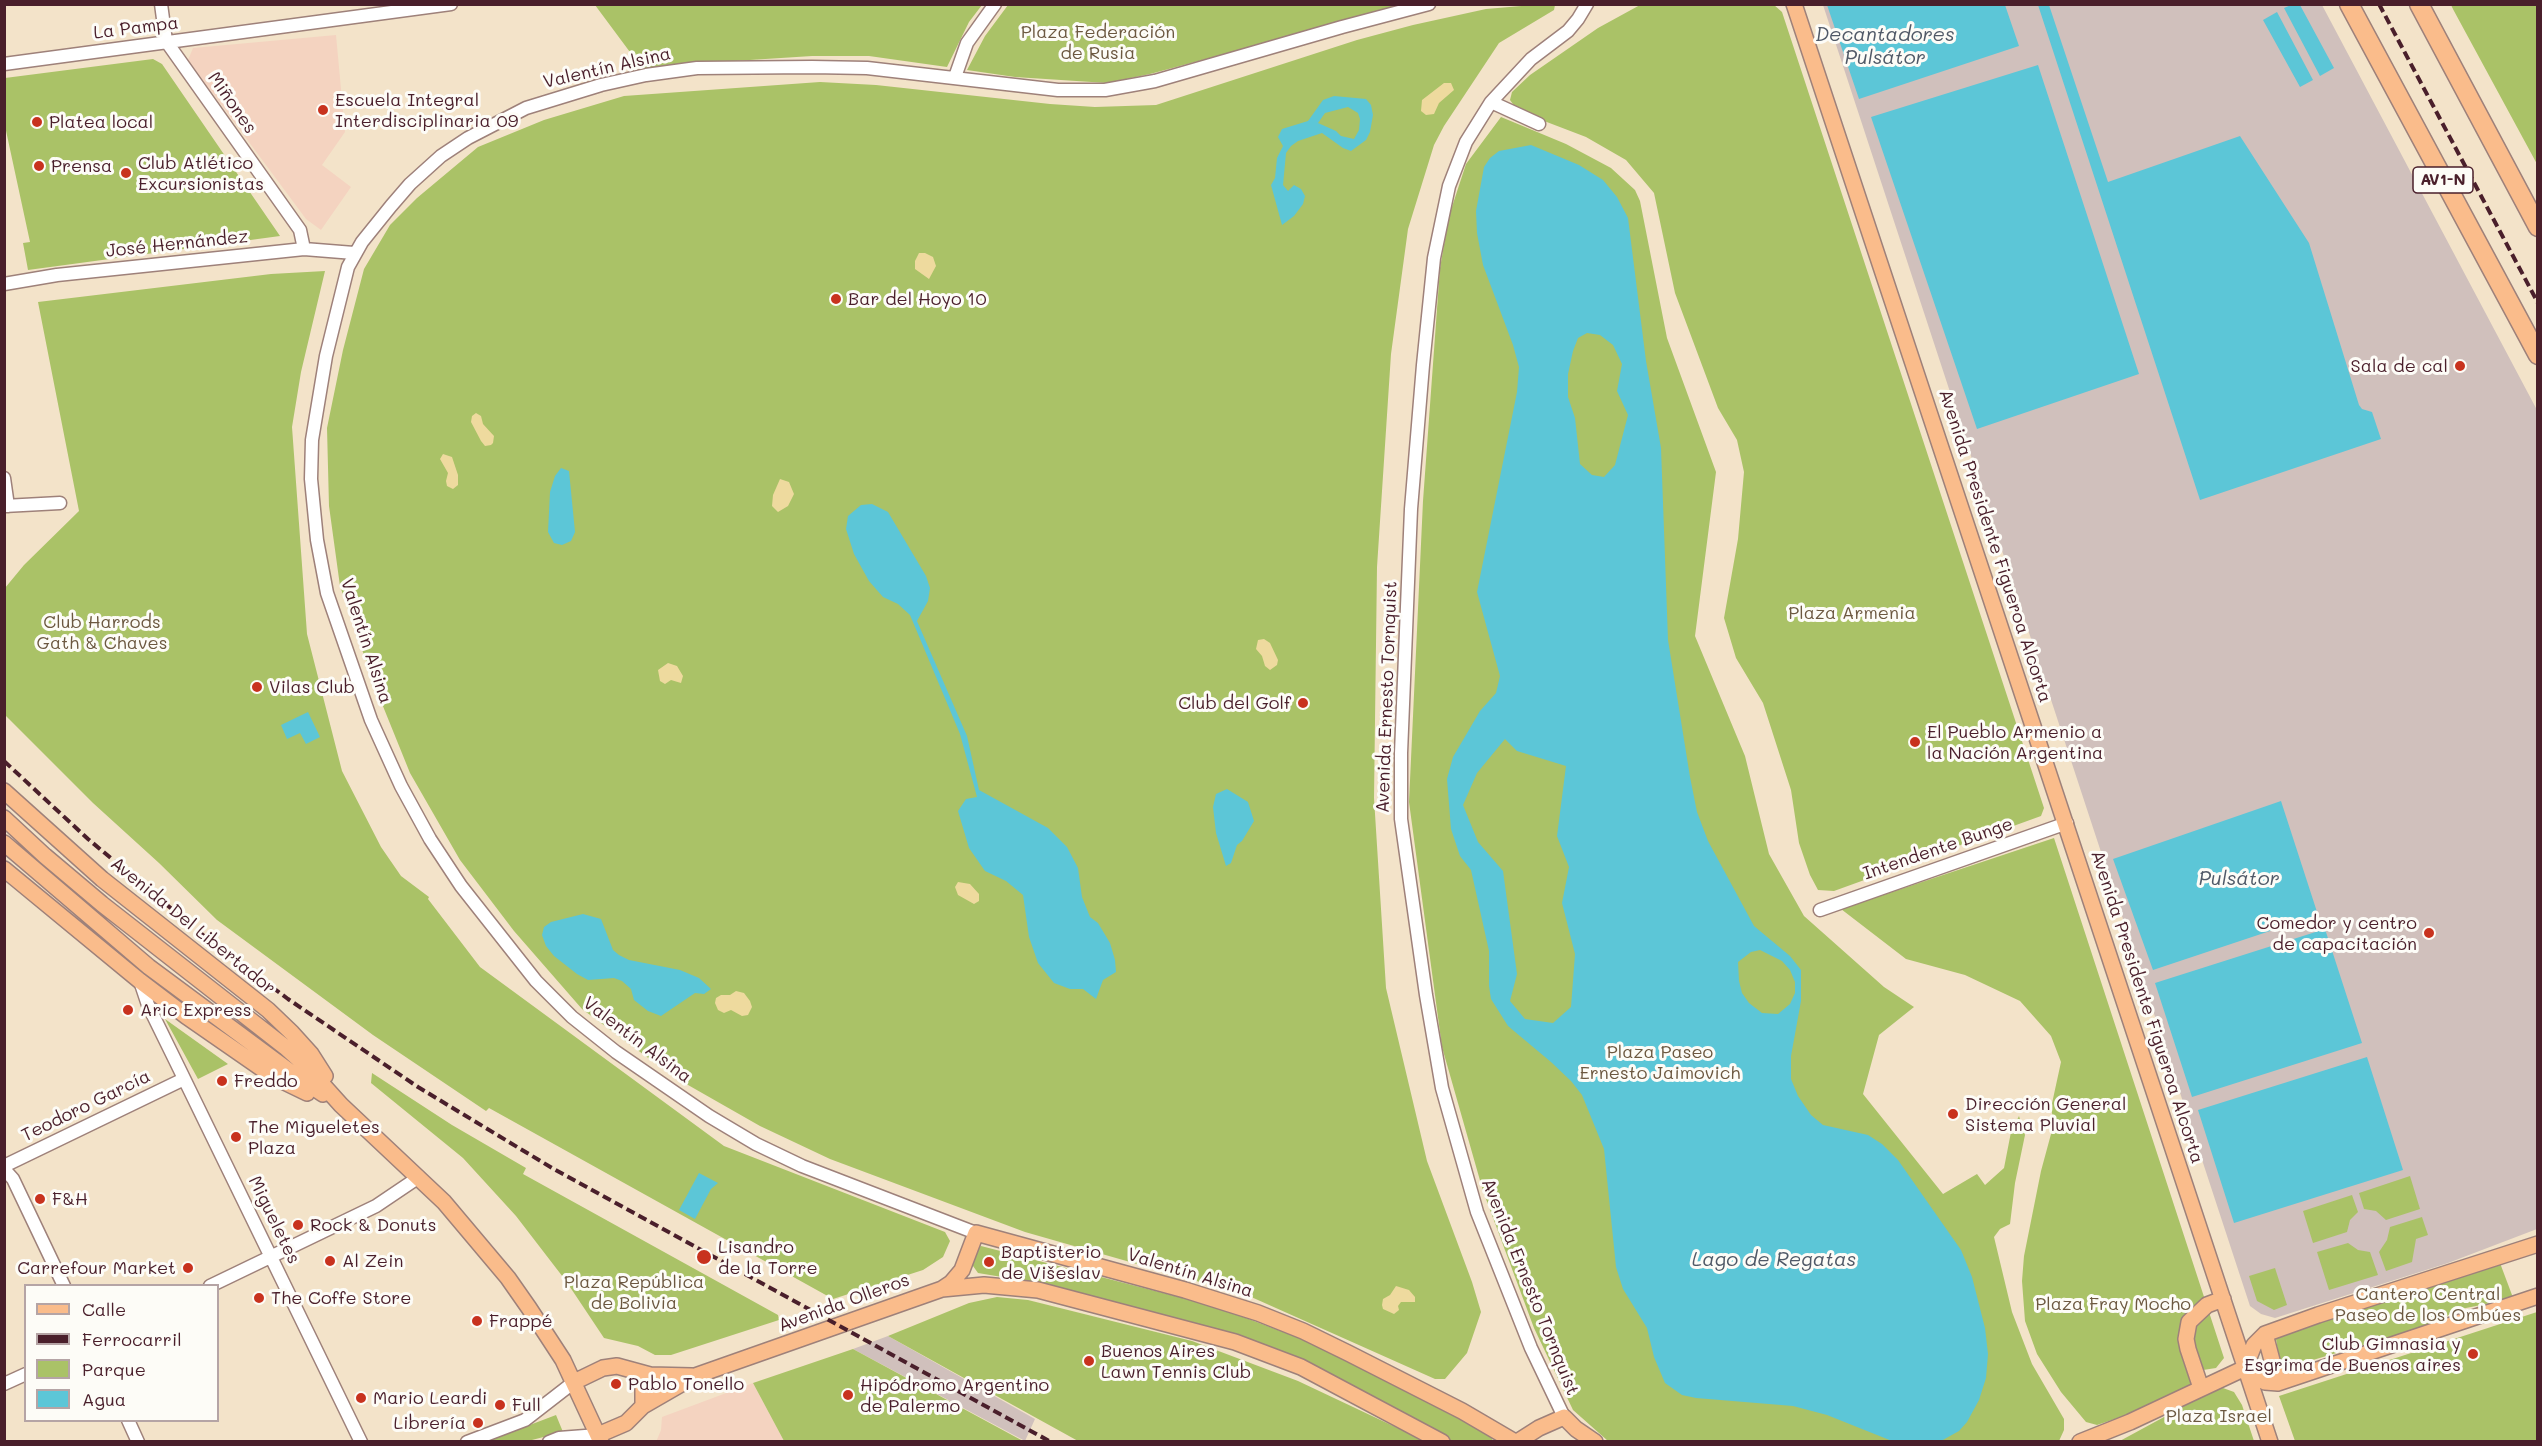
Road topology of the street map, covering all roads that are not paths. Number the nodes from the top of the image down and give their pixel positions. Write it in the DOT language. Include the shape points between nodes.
graph roads {
  1 [pos="161,4"];
  2 [pos="451,4"];
  3 [pos="995,4"];
  4 [pos="1429,4"];
  5 [pos="1587,4"];
  6 [pos="1794,4"];
  7 [pos="2349,4"];
  8 [pos="2419,4"];
  9 [pos="374,10"];
  10 [pos="166,41"];
  11 [pos="4,63"];
  12 [pos="956,77"];
  13 [pos="1491,102"];
  14 [pos="1539,124"];
  15 [pos="2538,227"];
  16 [pos="304,249"];
  17 [pos="354,253"];
  18 [pos="4,284"];
  19 [pos="2538,355"];
  20 [pos="4,478"];
  21 [pos="60,503"];
  22 [pos="7,506"];
  23 [pos="4,791"];
  24 [pos="4,818"];
  25 [pos="2067,823"];
  26 [pos="4,843"];
  27 [pos="5,870"];
  28 [pos="1820,909"];
  29 [pos="140,981"];
  30 [pos="184,1079"];
  31 [pos="341,1105"];
  32 [pos="4,1167"];
  33 [pos="418,1177"];
  34 [pos="976,1233"];
  35 [pos="2538,1244"];
  36 [pos="272,1256"];
  37 [pos="967,1259"];
  38 [pos="63,1284"];
  39 [pos="214,1284"];
  40 [pos="984,1285"];
  41 [pos="942,1289"];
  42 [pos="2538,1296"];
  43 [pos="2223,1299"];
  44 [pos="2265,1334"];
  45 [pos="2245,1368"];
  46 [pos="634,1371"];
  47 [pos="24,1375"];
  48 [pos="695,1376"];
  49 [pos="574,1382"];
  50 [pos="2278,1383"];
  51 [pos="4,1384"];
  52 [pos="2201,1388"];
  53 [pos="643,1406"];
  54 [pos="1564,1417"];
  55 [pos="129,1422"];
  56 [pos="599,1438"];
  57 [pos="2081,1441"];
  58 [pos="138,1442"];
  59 [pos="362,1442"];
  60 [pos="467,1442"];
  61 [pos="549,1442"];
  62 [pos="1443,1442"];
  63 [pos="1516,1442"];
  64 [pos="1595,1442"];
  65 [pos="2270,1442"];
  1 -- 10 [label="street, Miñones"];
  2 -- 9 [label="street, La Pampa"];
  3 -- 12 [label="street" via="967,43"];
  4 -- 12 [label="street, Valentín Alsina" via="1155,81 1105,90 1058,90"];
  5 -- 13 [label="street, Avenida Ernesto Tornquist" via="1568,31 1531,59"];
  6 -- 25 [label="main road, Avenida Presidente Figueroa Alcorta"];
  7 -- 19 [label="highway, AV1-N"];
  8 -- 15 [label="highway"];
  9 -- 10 [label="street, La Pampa"];
  10 -- 11 [label="street, La Pampa"];
  10 -- 16 [label="street, Miñones" via="300,230"];
  12 -- 17 [label="street, Valentín Alsina" via="867,68 697,68 646,75 561,96 495,123 441,156 410,184"];
  13 -- 14 [label="street"];
  13 -- 54 [label="street, Avenida Ernesto Tornquist" via="1457,163 1434,258 1412,509 1401,819 1442,1088 1462,1162 1477,1212"];
  16 -- 17 [label="street, José Hernández"];
  16 -- 18 [label="street, José Hernández"];
  17 -- 34 [label="street, Valentín Alsina" via="337,308 312,440 317,540 327,593 371,720 430,839 461,886 536,981 572,1017 616,1052 756,1144 802,1166"];
  20 -- 22 [label="street"];
  21 -- 22 [label="street"];
  23 -- 31 [label="main road, Avenida Del Libertador" via="102,879 292,1032 311,1054"];
  24 -- 31 [label="main road, Avenida Del Libertador" via="102,904 285,1047"];
  25 -- 28 [label="street, Intendente Bunge"];
  25 -- 43 [label="main road, Avenida Presidente Figueroa Alcorta"];
  26 -- 31 [label="main road, Avenida Del Libertador" via="149,967"];
  27 -- 29 [label="main road, Avenida Del Libertador"];
  29 -- 30 [label="street, Migueletes"];
  29 -- 31 [label="main road, Avenida Del Libertador" via="274,1077"];
  30 -- 32 [label="street, Teodoro García"];
  30 -- 36 [label="street, Migueletes"];
  31 -- 33 [label="main road, Avenida Del Libertador"];
  32 -- 38 [label="street" via="14,1179"];
  33 -- 36 [label="street" via="376,1206"];
  33 -- 49 [label="main road, Avenida Del Libertador" via="468,1228 508,1278"];
  34 -- 37 [label="main road, Avenida Olleros"];
  34 -- 63 [label="main road, Valentín Alsina" via="1258,1313 1339,1349"];
  35 -- 44 [label="main road"];
  36 -- 39 [label="street"];
  36 -- 59 [label="street, Migueletes"];
  37 -- 40 [label="main road" via="969,1274"];
  37 -- 41 [label="main road, Avenida Olleros" via="956,1278"];
  40 -- 41 [label="main road"];
  40 -- 62 [label="main road" via="1069,1297 1235,1342 1301,1367"];
  41 -- 48 [label="main road, Avenida Olleros"];
  42 -- 50 [label="main road"];
  43 -- 45 [label="main road, Avenida Presidente Figueroa Alcorta"];
  43 -- 52 [label="main road" via="2207,1305 2189,1322 2186,1339"];
  44 -- 45 [label="main road" via="2254,1345"];
  44 -- 50 [label="main road"];
  45 -- 50 [label="main road" via="2265,1382"];
  45 -- 52 [label="main road"];
  45 -- 65 [label="main road, Avenida Presidente Figueroa Alcorta"];
  46 -- 48 [label="main road, Avenida Olleros" via="667,1377"];
  46 -- 49 [label="main road, Avenida Olleros" via="617,1366 603,1368"];
  46 -- 53 [label="main road" via="643,1386"];
  47 -- 51 [label="street"];
  48 -- 53 [label="main road, Avenida Olleros"];
  49 -- 56 [label="main road, Avenida Del Libertador"];
  49 -- 60 [label="street, Avenida Olleros" via="525,1420"];
  52 -- 57 [label="main road"];
  53 -- 56 [label="main road, Avenida Olleros"];
  54 -- 63 [label="main road"];
  54 -- 64 [label="main road"];
  55 -- 58 [label="street"];
  56 -- 61 [label="street, Avenida Olleros" via="559,1438"];
}
